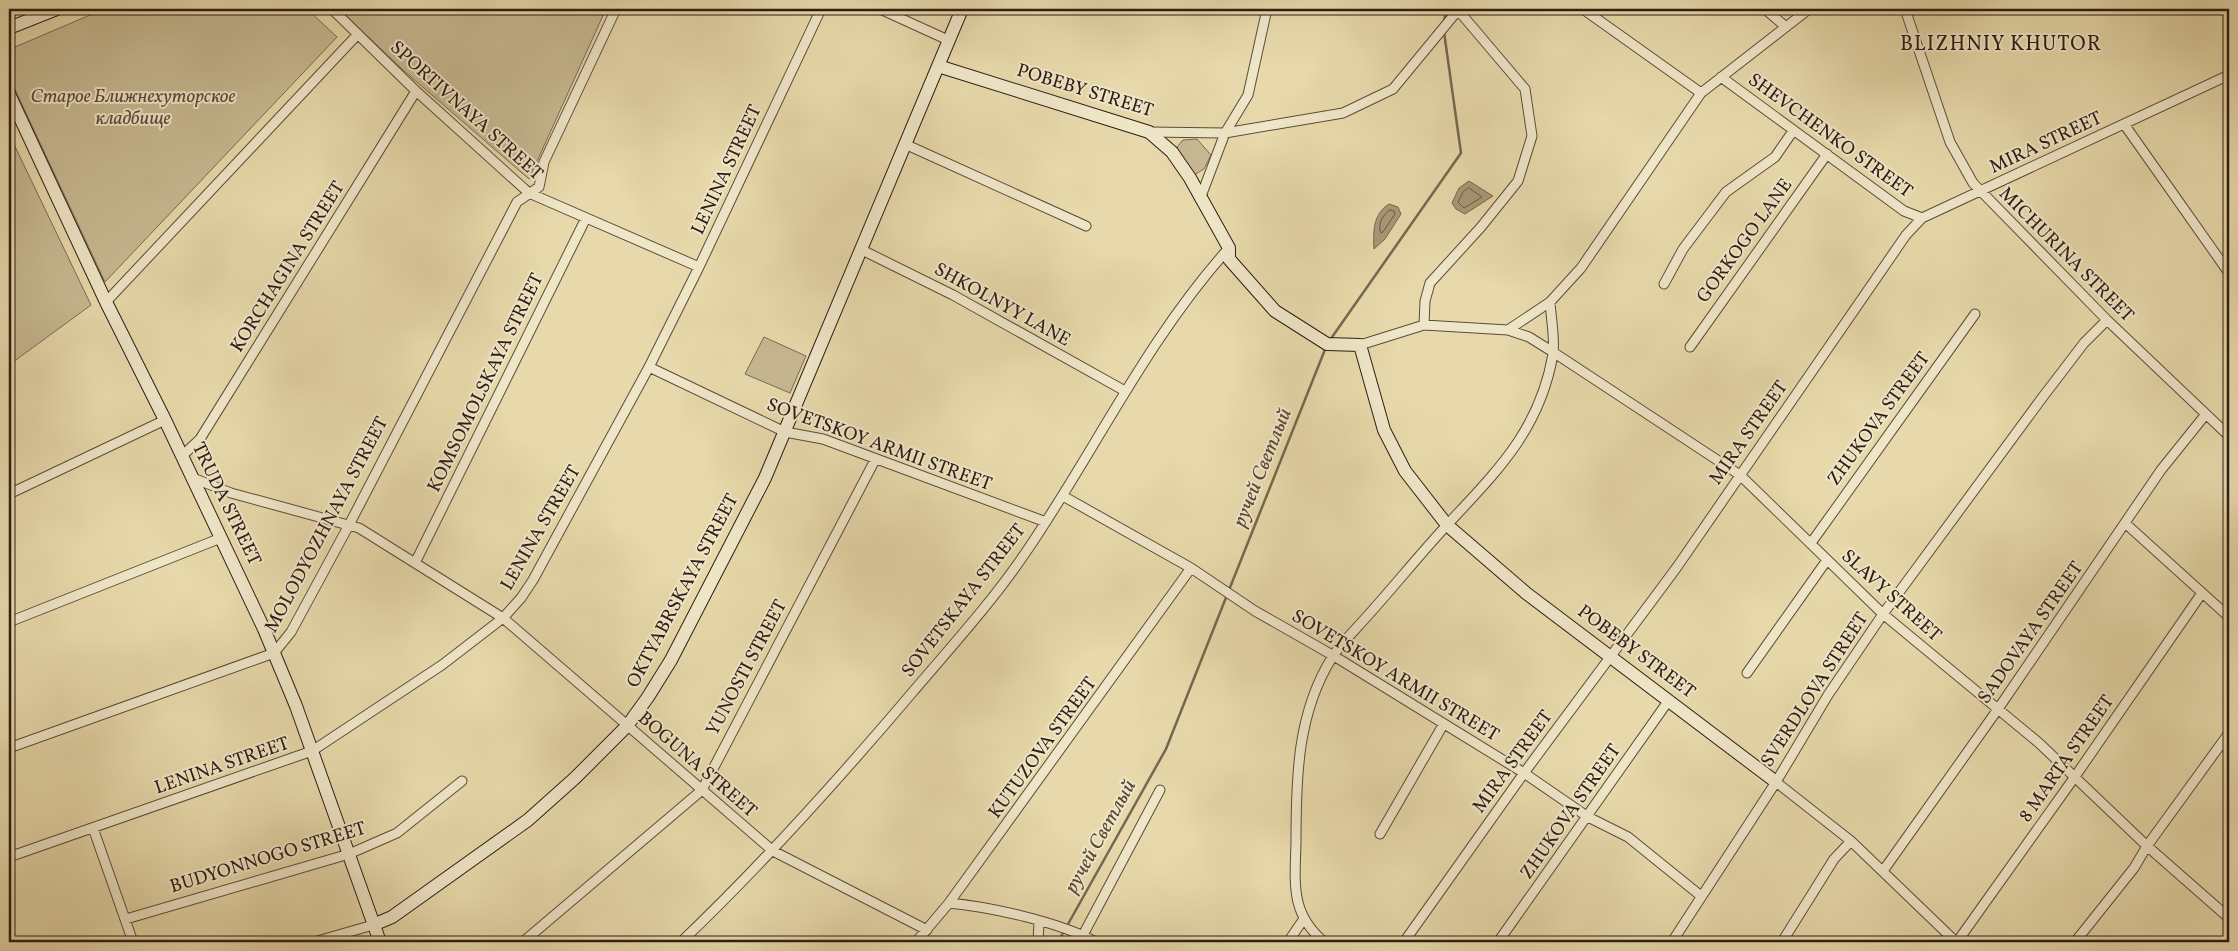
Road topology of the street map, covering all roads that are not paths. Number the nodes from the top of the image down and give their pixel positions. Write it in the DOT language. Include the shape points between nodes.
graph roads {
  1 [pos="57,9"];
  2 [pos="332,9"];
  3 [pos="616,9"];
  4 [pos="821,9"];
  5 [pos="880,9"];
  6 [pos="962,9"];
  7 [pos="1268,9"];
  8 [pos="1459,9"];
  9 [pos="1583,9"];
  10 [pos="1765,9"];
  11 [pos="1810,9"];
  12 [pos="1905,9"];
  13 [pos="1786,27"];
  14 [pos="9,28"];
  15 [pos="358,34"];
  16 [pos="948,40"];
  17 [pos="938,66"];
  18 [pos="2229,75"];
  19 [pos="1721,77"];
  20 [pos="416,91"];
  21 [pos="1701,93"];
  22 [pos="9,94"];
  23 [pos="2124,124"];
  24 [pos="1793,131"];
  25 [pos="1149,132"];
  26 [pos="1225,133"];
  27 [pos="907,145"];
  28 [pos="1827,154"];
  29 [pos="1980,192"];
  30 [pos="529,193"];
  31 [pos="1200,198"];
  32 [pos="586,218"];
  33 [pos="1922,218"];
  34 [pos="1086,226"];
  35 [pos="1229,248"];
  36 [pos="862,250"];
  37 [pos="699,267"];
  38 [pos="2229,273"];
  39 [pos="1664,284"];
  40 [pos="106,302"];
  41 [pos="1550,302"];
  42 [pos="1975,314"];
  43 [pos="2106,320"];
  44 [pos="1424,325"];
  45 [pos="1508,330"];
  46 [pos="1360,345"];
  47 [pos="1690,346"];
  48 [pos="1553,352"];
  49 [pos="650,367"];
  50 [pos="1126,391"];
  51 [pos="2206,414"];
  52 [pos="165,420"];
  53 [pos="785,432"];
  54 [pos="2229,436"];
  55 [pos="182,456"];
  56 [pos="875,460"];
  57 [pos="1740,475"];
  58 [pos="193,478"];
  59 [pos="9,494"];
  60 [pos="1063,496"];
  61 [pos="1046,522"];
  62 [pos="2125,524"];
  63 [pos="349,525"];
  64 [pos="1446,525"];
  65 [pos="221,538"];
  66 [pos="1811,543"];
  67 [pos="1827,560"];
  68 [pos="415,563"];
  69 [pos="1191,568"];
  70 [pos="2202,593"];
  71 [pos="1883,614"];
  72 [pos="2229,617"];
  73 [pos="503,618"];
  74 [pos="9,622"];
  75 [pos="274,653"];
  76 [pos="1334,656"];
  77 [pos="1611,658"];
  78 [pos="1747,673"];
  79 [pos="1669,700"];
  80 [pos="1998,709"];
  81 [pos="1443,725"];
  82 [pos="627,726"];
  83 [pos="2229,732"];
  84 [pos="9,748"];
  85 [pos="312,751"];
  86 [pos="1524,773"];
  87 [pos="2074,778"];
  88 [pos="462,781"];
  89 [pos="1776,782"];
  90 [pos="702,790"];
  91 [pos="1160,790"];
  92 [pos="1588,817"];
  93 [pos="93,828"];
  94 [pos="1380,834"];
  95 [pos="1850,841"];
  96 [pos="2147,846"];
  97 [pos="772,851"];
  98 [pos="349,854"];
  99 [pos="9,857"];
  100 [pos="1883,871"];
  101 [pos="1701,896"];
  102 [pos="950,903"];
  103 [pos="2228,912"];
  104 [pos="126,919"];
  105 [pos="1303,920"];
  106 [pos="1039,922"];
  107 [pos="373,925"];
  108 [pos="927,930"];
  109 [pos="1083,935"];
  110 [pos="9,937"];
  111 [pos="9,942"];
  112 [pos="133,942"];
  113 [pos="314,942"];
  114 [pos="380,942"];
  115 [pos="523,942"];
  116 [pos="681,942"];
  117 [pos="916,942"];
  118 [pos="1038,942"];
  119 [pos="1096,942"];
  120 [pos="1288,942"];
  121 [pos="1324,942"];
  122 [pos="1404,942"];
  123 [pos="1498,942"];
  124 [pos="1672,942"];
  125 [pos="1782,942"];
  126 [pos="1956,942"];
  127 [pos="2075,942"];
  1 -- 14 [label="street"];
  2 -- 15 [label="street, SPORTIVNAYA STREET"];
  3 -- 30 [label="street, MOLODYOZHNAYA STREET" via="544,162 539,187"];
  4 -- 37 [label="street, LENINA STREET"];
  5 -- 16 [label="street"];
  6 -- 16 [label="street, OKTYABRSKAYA STREET"];
  7 -- 26 [label="street" via="1248,95"];
  8 -- 26 [label="street" via="1393,89 1343,113"];
  8 -- 44 [label="street" via="1525,89 1532,136 1518,181 1430,283"];
  9 -- 21 [label="street"];
  10 -- 13 [label="street"];
  11 -- 13 [label="street"];
  12 -- 29 [label="street, MICHURINA STREET" via="1950,142"];
  13 -- 19 [label="street"];
  15 -- 20 [label="street, SPORTIVNAYA STREET"];
  15 -- 40 [label="street"];
  16 -- 17 [label="street, OKTYABRSKAYA STREET"];
  17 -- 25 [label="street, POBEBY STREET"];
  17 -- 27 [label="street, OKTYABRSKAYA STREET"];
  18 -- 23 [label="street, MIRA STREET"];
  19 -- 21 [label="street"];
  19 -- 24 [label="street, SHEVCHENKO STREET"];
  20 -- 30 [label="street, SPORTIVNAYA STREET"];
  20 -- 55 [label="street, KORCHAGINA STREET" via="200,439"];
  21 -- 41 [label="street" via="1580,268"];
  22 -- 40 [label="street, TRUDA STREET"];
  23 -- 29 [label="street, MIRA STREET"];
  23 -- 38 [label="street"];
  24 -- 28 [label="street, SHEVCHENKO STREET"];
  24 -- 39 [label="street" via="1775,157 1726,192 1683,249"];
  25 -- 26 [label="street, POBEBY STREET"];
  25 -- 31 [label="street" via="1172,152"];
  26 -- 31 [label="street"];
  27 -- 34 [label="street"];
  27 -- 36 [label="street, OKTYABRSKAYA STREET"];
  28 -- 33 [label="street, SHEVCHENKO STREET" via="1904,211"];
  28 -- 47 [label="street, GORKOGO LANE"];
  29 -- 33 [label="street, MIRA STREET"];
  29 -- 43 [label="street, MICHURINA STREET"];
  30 -- 32 [label="street, SPORTIVNAYA STREET"];
  30 -- 63 [label="street, MOLODYOZHNAYA STREET" via="512,210"];
  31 -- 35 [label="street"];
  32 -- 37 [label="street, SPORTIVNAYA STREET"];
  32 -- 68 [label="street, KOMSOMOLSKAYA STREET"];
  33 -- 57 [label="street, MIRA STREET" via="1906,235"];
  35 -- 46 [label="street" via="1229,259 1275,311 1327,344"];
  35 -- 50 [label="street, SOVETSKAYA STREET" via="1195,287"];
  36 -- 50 [label="street, SHKOLNYY LANE" via="953,295"];
  36 -- 53 [label="street, OKTYABRSKAYA STREET"];
  37 -- 49 [label="street, LENINA STREET"];
  40 -- 52 [label="street, TRUDA STREET"];
  41 -- 45 [label="street"];
  41 -- 48 [label="street"];
  42 -- 66 [label="street, ZHUKOVA STREET"];
  43 -- 51 [label="street, MICHURINA STREET"];
  43 -- 71 [label="street, SVERDLOVA STREET" via="2042,398"];
  44 -- 45 [label="street, SLAVY STREET"];
  44 -- 46 [label="street"];
  45 -- 48 [label="street, SLAVY STREET" via="1529,337"];
  46 -- 64 [label="street, POBEBY STREET" via="1384,430 1405,471"];
  48 -- 57 [label="street, SLAVY STREET"];
  48 -- 64 [label="street" via="1546,385 1516,448 1484,488"];
  49 -- 53 [label="street, SOVETSKOY ARMII STREET"];
  49 -- 73 [label="street, LENINA STREET" via="533,580"];
  50 -- 60 [label="street, SOVETSKAYA STREET"];
  51 -- 54 [label="street, MICHURINA STREET"];
  51 -- 62 [label="street, SADOVAYA STREET" via="2161,470"];
  52 -- 55 [label="street, TRUDA STREET"];
  52 -- 59 [label="street"];
  53 -- 56 [label="street, SOVETSKOY ARMII STREET" via="823,439"];
  53 -- 82 [label="street, OKTYABRSKAYA STREET" via="765,478 671,660"];
  55 -- 58 [label="street, TRUDA STREET"];
  56 -- 61 [label="street, SOVETSKOY ARMII STREET"];
  56 -- 90 [label="street, YUNOSTI STREET"];
  57 -- 66 [label="street, SLAVY STREET"];
  57 -- 77 [label="street, MIRA STREET"];
  58 -- 63 [label="street, BOGUNA STREET" via="231,493"];
  58 -- 65 [label="street, TRUDA STREET"];
  60 -- 61 [label="street, SOVETSKAYA STREET"];
  60 -- 69 [label="street, SOVETSKOY ARMII STREET"];
  61 -- 97 [label="street, SOVETSKAYA STREET" via="984,608 883,728"];
  62 -- 70 [label="street"];
  62 -- 80 [label="street, SADOVAYA STREET"];
  63 -- 68 [label="street, BOGUNA STREET"];
  63 -- 75 [label="street, MOLODYOZHNAYA STREET" via="291,632"];
  64 -- 76 [label="street"];
  64 -- 77 [label="street, POBEBY STREET" via="1526,593"];
  65 -- 74 [label="street"];
  65 -- 75 [label="street, TRUDA STREET"];
  66 -- 67 [label="street, SLAVY STREET"];
  67 -- 71 [label="street, SLAVY STREET"];
  67 -- 78 [label="street"];
  68 -- 73 [label="street, BOGUNA STREET"];
  69 -- 76 [label="street, SOVETSKOY ARMII STREET" via="1255,611"];
  69 -- 102 [label="street, KUTUZOVA STREET"];
  70 -- 72 [label="street"];
  70 -- 87 [label="street, 8 MARTA STREET"];
  71 -- 80 [label="street, SLAVY STREET"];
  71 -- 89 [label="street, SVERDLOVA STREET" via="1828,695"];
  73 -- 82 [label="street, BOGUNA STREET"];
  73 -- 85 [label="street, LENINA STREET" via="442,664"];
  75 -- 84 [label="street, MOLODYOZHNAYA STREET"];
  75 -- 85 [label="street, TRUDA STREET"];
  76 -- 81 [label="street, SOVETSKOY ARMII STREET"];
  76 -- 105 [label="street" via="1305,718 1298,761 1295,875"];
  77 -- 79 [label="street, POBEBY STREET"];
  77 -- 86 [label="street, MIRA STREET"];
  79 -- 89 [label="street, POBEBY STREET"];
  79 -- 92 [label="street, ZHUKOVA STREET"];
  80 -- 87 [label="street, SLAVY STREET"];
  80 -- 100 [label="street, SADOVAYA STREET"];
  81 -- 86 [label="street, SOVETSKOY ARMII STREET"];
  81 -- 94 [label="street"];
  82 -- 90 [label="street, BOGUNA STREET"];
  82 -- 107 [label="street, OKTYABRSKAYA STREET" via="528,820 392,917"];
  83 -- 96 [label="street"];
  85 -- 93 [label="street, LENINA STREET"];
  85 -- 98 [label="street, TRUDA STREET"];
  86 -- 92 [label="street, SOVETSKOY ARMII STREET"];
  86 -- 122 [label="street, MIRA STREET"];
  87 -- 96 [label="street, SLAVY STREET"];
  87 -- 126 [label="street, 8 MARTA STREET"];
  88 -- 98 [label="street, BUDYONNOGO STREET" via="397,833"];
  89 -- 95 [label="street, POBEBY STREET"];
  89 -- 101 [label="street, SVERDLOVA STREET"];
  90 -- 97 [label="street, BOGUNA STREET"];
  90 -- 115 [label="street, YUNOSTI STREET"];
  91 -- 109 [label="street"];
  92 -- 101 [label="street, SOVETSKOY ARMII STREET" via="1628,837"];
  92 -- 123 [label="street, ZHUKOVA STREET"];
  93 -- 99 [label="street, LENINA STREET"];
  93 -- 104 [label="street"];
  95 -- 100 [label="street, POBEBY STREET"];
  95 -- 125 [label="street" via="1834,859"];
  96 -- 103 [label="street, SLAVY STREET"];
  96 -- 127 [label="street" via="2134,868"];
  97 -- 108 [label="street, BOGUNA STREET"];
  97 -- 116 [label="street, SOVETSKAYA STREET"];
  98 -- 104 [label="street, BUDYONNOGO STREET"];
  98 -- 107 [label="street, TRUDA STREET"];
  100 -- 126 [label="street, POBEBY STREET"];
  101 -- 124 [label="street, SVERDLOVA STREET"];
  102 -- 106 [label="street"];
  102 -- 108 [label="street, KUTUZOVA STREET"];
  104 -- 112 [label="street"];
  105 -- 120 [label="street"];
  105 -- 121 [label="street"];
  106 -- 109 [label="street"];
  106 -- 118 [label="street"];
  107 -- 113 [label="street, OKTYABRSKAYA STREET"];
  107 -- 114 [label="street, TRUDA STREET"];
  108 -- 117 [label="street, KUTUZOVA STREET"];
  109 -- 119 [label="street"];
  110 -- 111 [label="street"];
}
